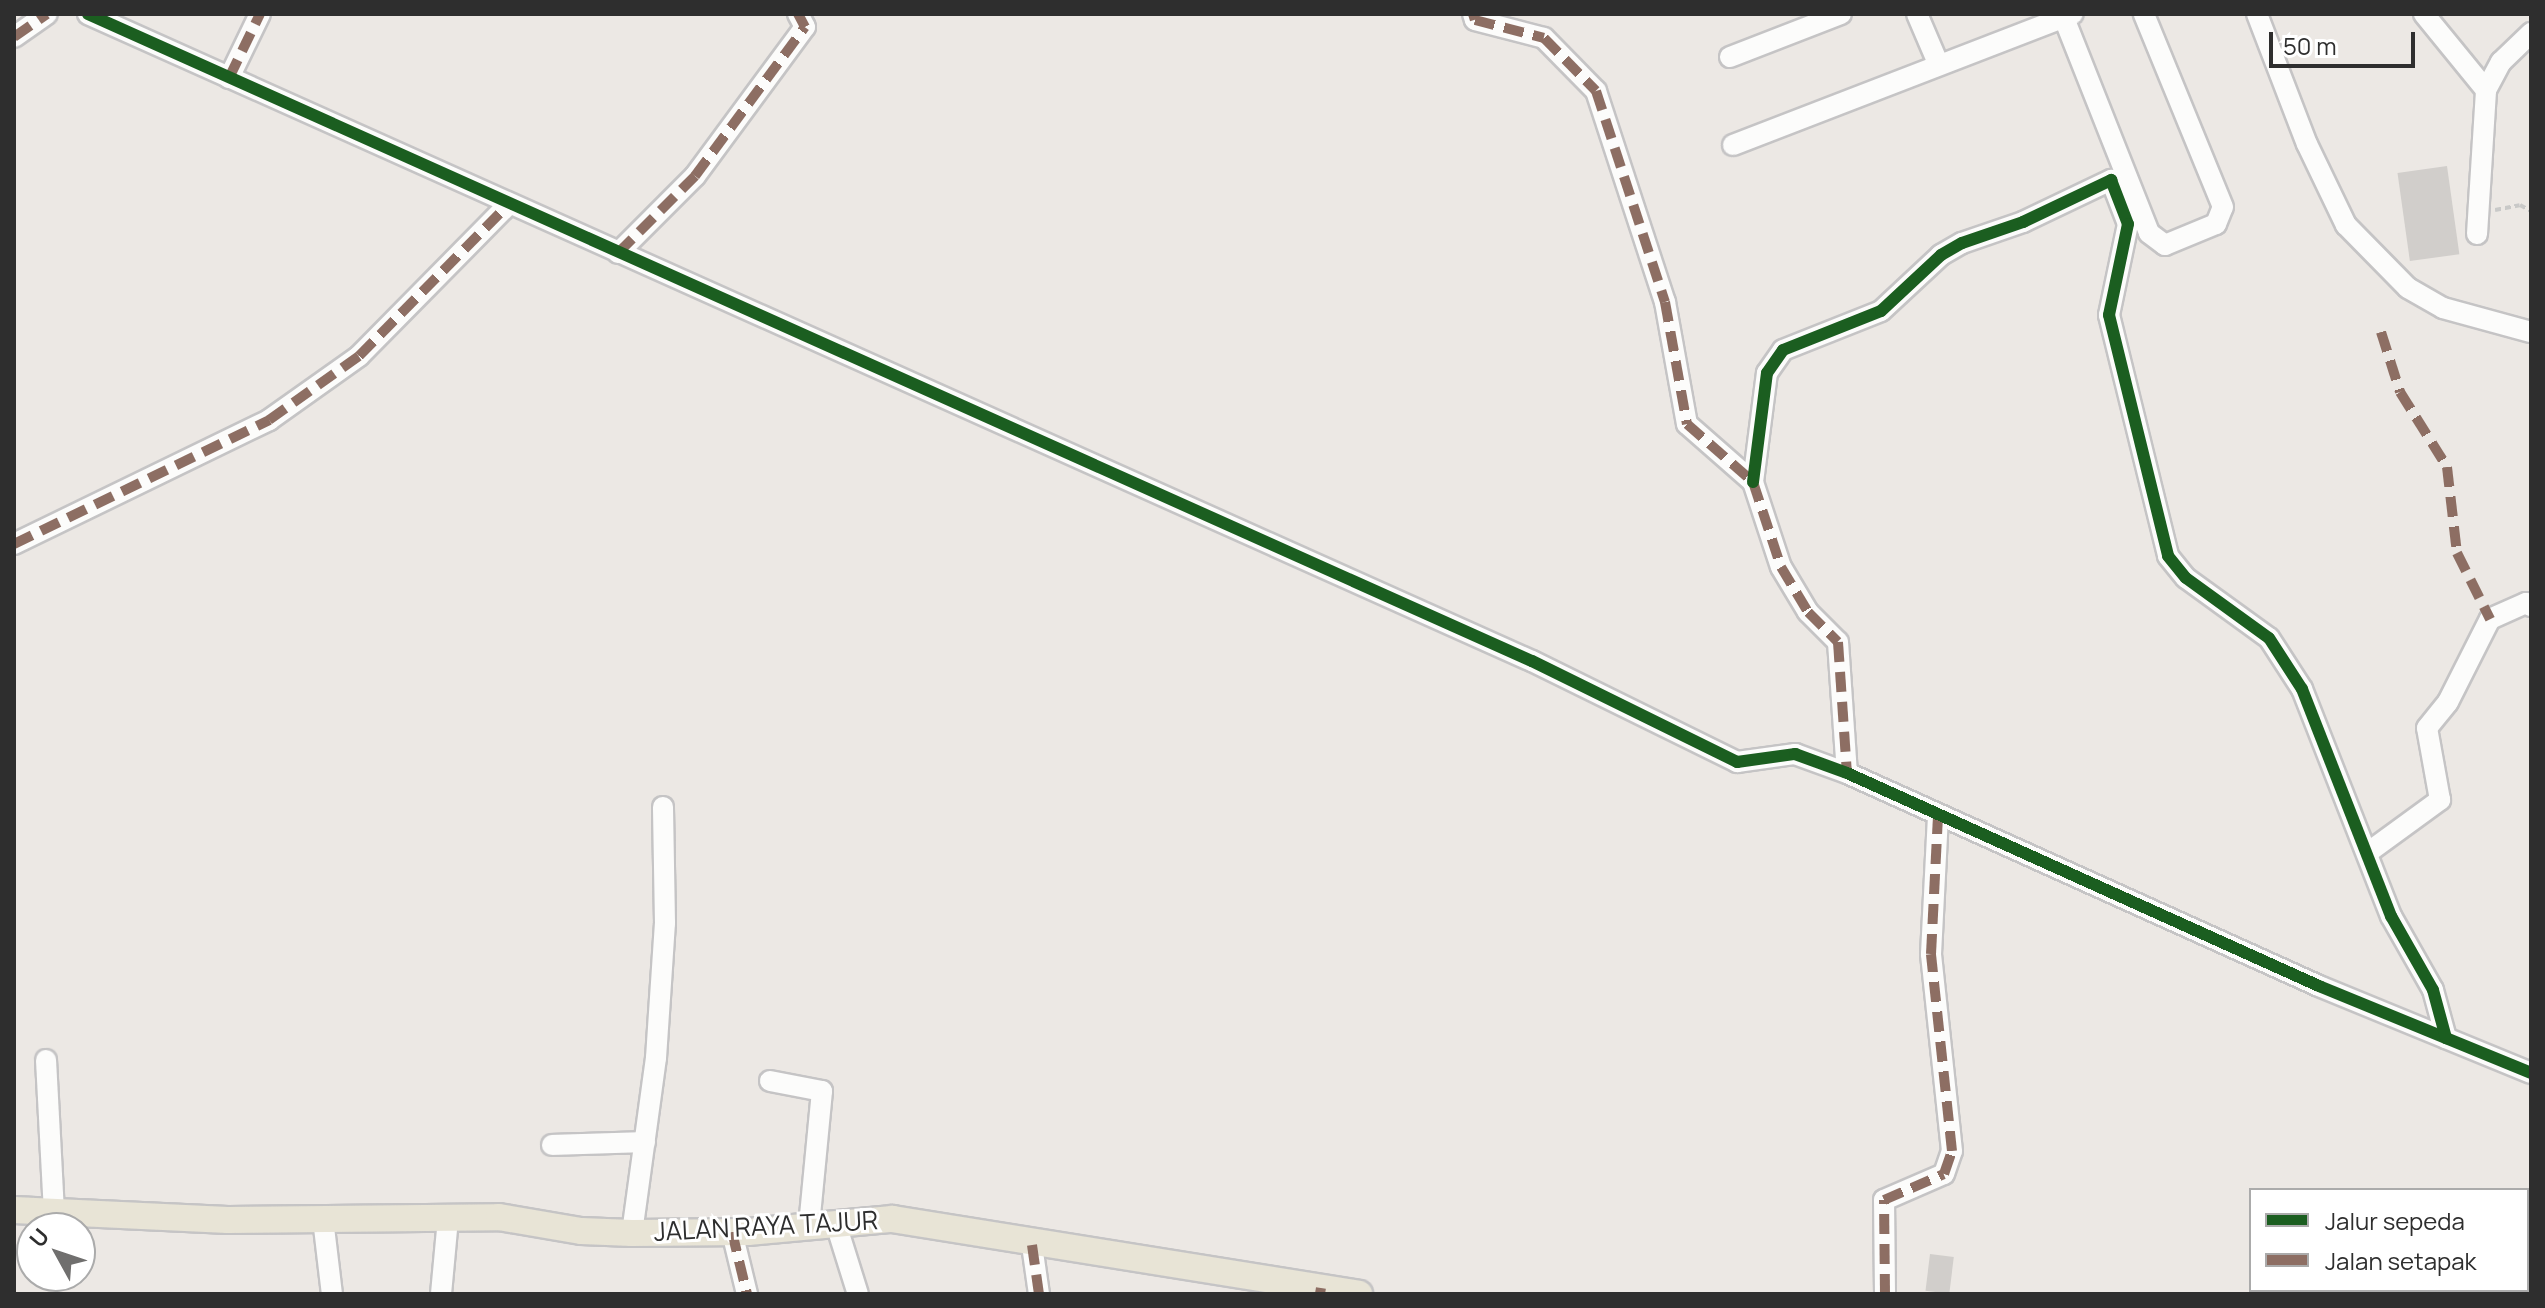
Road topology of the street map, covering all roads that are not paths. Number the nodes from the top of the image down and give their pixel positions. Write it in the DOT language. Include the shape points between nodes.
graph roads {
  1 [pos="47,14"];
  2 [pos="88,14"];
  3 [pos="260,14"];
  4 [pos="798,14"];
  5 [pos="1473,14"];
  6 [pos="1841,14"];
  7 [pos="1917,14"];
  8 [pos="2144,14"];
  9 [pos="2257,14"];
  10 [pos="2424,14"];
  11 [pos="2069,16"];
  12 [pos="2531,33"];
  13 [pos="14,37"];
  14 [pos="1730,57"];
  15 [pos="1938,63"];
  16 [pos="229,78"];
  17 [pos="2486,90"];
  18 [pos="1733,145"];
  19 [pos="509,204"];
  20 [pos="2477,234"];
  21 [pos="618,253"];
  22 [pos="2531,332"];
  23 [pos="1753,482"];
  24 [pos="14,544"];
  25 [pos="2531,606"];
  26 [pos="1847,773"];
  27 [pos="663,807"];
  28 [pos="1938,816"];
  29 [pos="2370,851"];
  30 [pos="2446,1038"];
  31 [pos="46,1060"];
  32 [pos="2531,1073"];
  33 [pos="770,1081"];
  34 [pos="645,1142"];
  35 [pos="552,1145"];
  36 [pos="14,1210"];
  37 [pos="54,1212"];
  38 [pos="96,1213"];
  39 [pos="448,1218"];
  40 [pos="323,1219"];
  41 [pos="836,1224"];
  42 [pos="809,1225"];
  43 [pos="732,1232"];
  44 [pos="632,1233"];
  45 [pos="1032,1245"];
  46 [pos="1320,1291"];
  47 [pos="332,1294"];
  48 [pos="441,1294"];
  49 [pos="747,1294"];
  50 [pos="858,1294"];
  51 [pos="1039,1294"];
  52 [pos="1359,1294"];
  53 [pos="1885,1294"];
  1 -- 13 [label="street"];
  2 -- 16 [label="street"];
  3 -- 16 [label="street"];
  4 -- 21 [label="street" via="805,27 695,176"];
  5 -- 23 [label="street" via="1475,20 1544,38 1596,91 1665,302 1680,408 1706,443"];
  6 -- 14 [label="street"];
  7 -- 15 [label="street"];
  8 -- 11 [label="street" via="2223,207 2216,224 2165,245 2149,233"];
  9 -- 22 [label="street" via="2312,156 2346,225 2408,288 2443,308"];
  10 -- 17 [label="street"];
  11 -- 15 [label="street"];
  12 -- 17 [label="street" via="2501,62"];
  15 -- 18 [label="street"];
  16 -- 19 [label="street"];
  17 -- 20 [label="street"];
  19 -- 21 [label="street"];
  19 -- 24 [label="street" via="359,356 269,420"];
  21 -- 26 [label="street" via="1532,661 1737,762 1795,754"];
  23 -- 26 [label="street" via="1781,567 1808,612 1838,642"];
  23 -- 29 [label="street" via="1767,373 1783,350 1881,311 1941,255 1962,243 2023,222 2111,180 2128,224 2109,315 2168,556 2186,578 2269,638 2287,663"];
  25 -- 29 [label="street" via="2526,603 2490,619 2448,702 2427,728 2440,800"];
  26 -- 28 [label="street"];
  27 -- 34 [label="street" via="665,923"];
  28 -- 30 [label="street"];
  28 -- 53 [label="street" via="1931,954 1952,1151 1944,1174 1884,1200"];
  29 -- 30 [label="street" via="2391,916 2433,990"];
  30 -- 32 [label="street"];
  31 -- 37 [label="street"];
  33 -- 42 [label="street" via="822,1091"];
  34 -- 35 [label="street"];
  34 -- 44 [label="street"];
  36 -- 37 [label="main road, JALAN RAYA TAJUR"];
  38 -- 40 [label="main road, JALAN RAYA TAJUR"];
  39 -- 40 [label="main road, JALAN RAYA TAJUR"];
  39 -- 44 [label="main road, JALAN RAYA TAJUR" via="499,1217 581,1231"];
  39 -- 48 [label="street"];
  40 -- 47 [label="street"];
  41 -- 42 [label="main road, JALAN RAYA TAJUR"];
  41 -- 45 [label="main road, JALAN RAYA TAJUR" via="892,1219"];
  41 -- 50 [label="street"];
  42 -- 43 [label="main road, JALAN RAYA TAJUR"];
  43 -- 44 [label="main road, JALAN RAYA TAJUR"];
  43 -- 49 [label="street"];
  45 -- 46 [label="main road, JALAN RAYA TAJUR"];
  45 -- 51 [label="street"];
  46 -- 52 [label="main road, JALAN RAYA TAJUR"];
}
